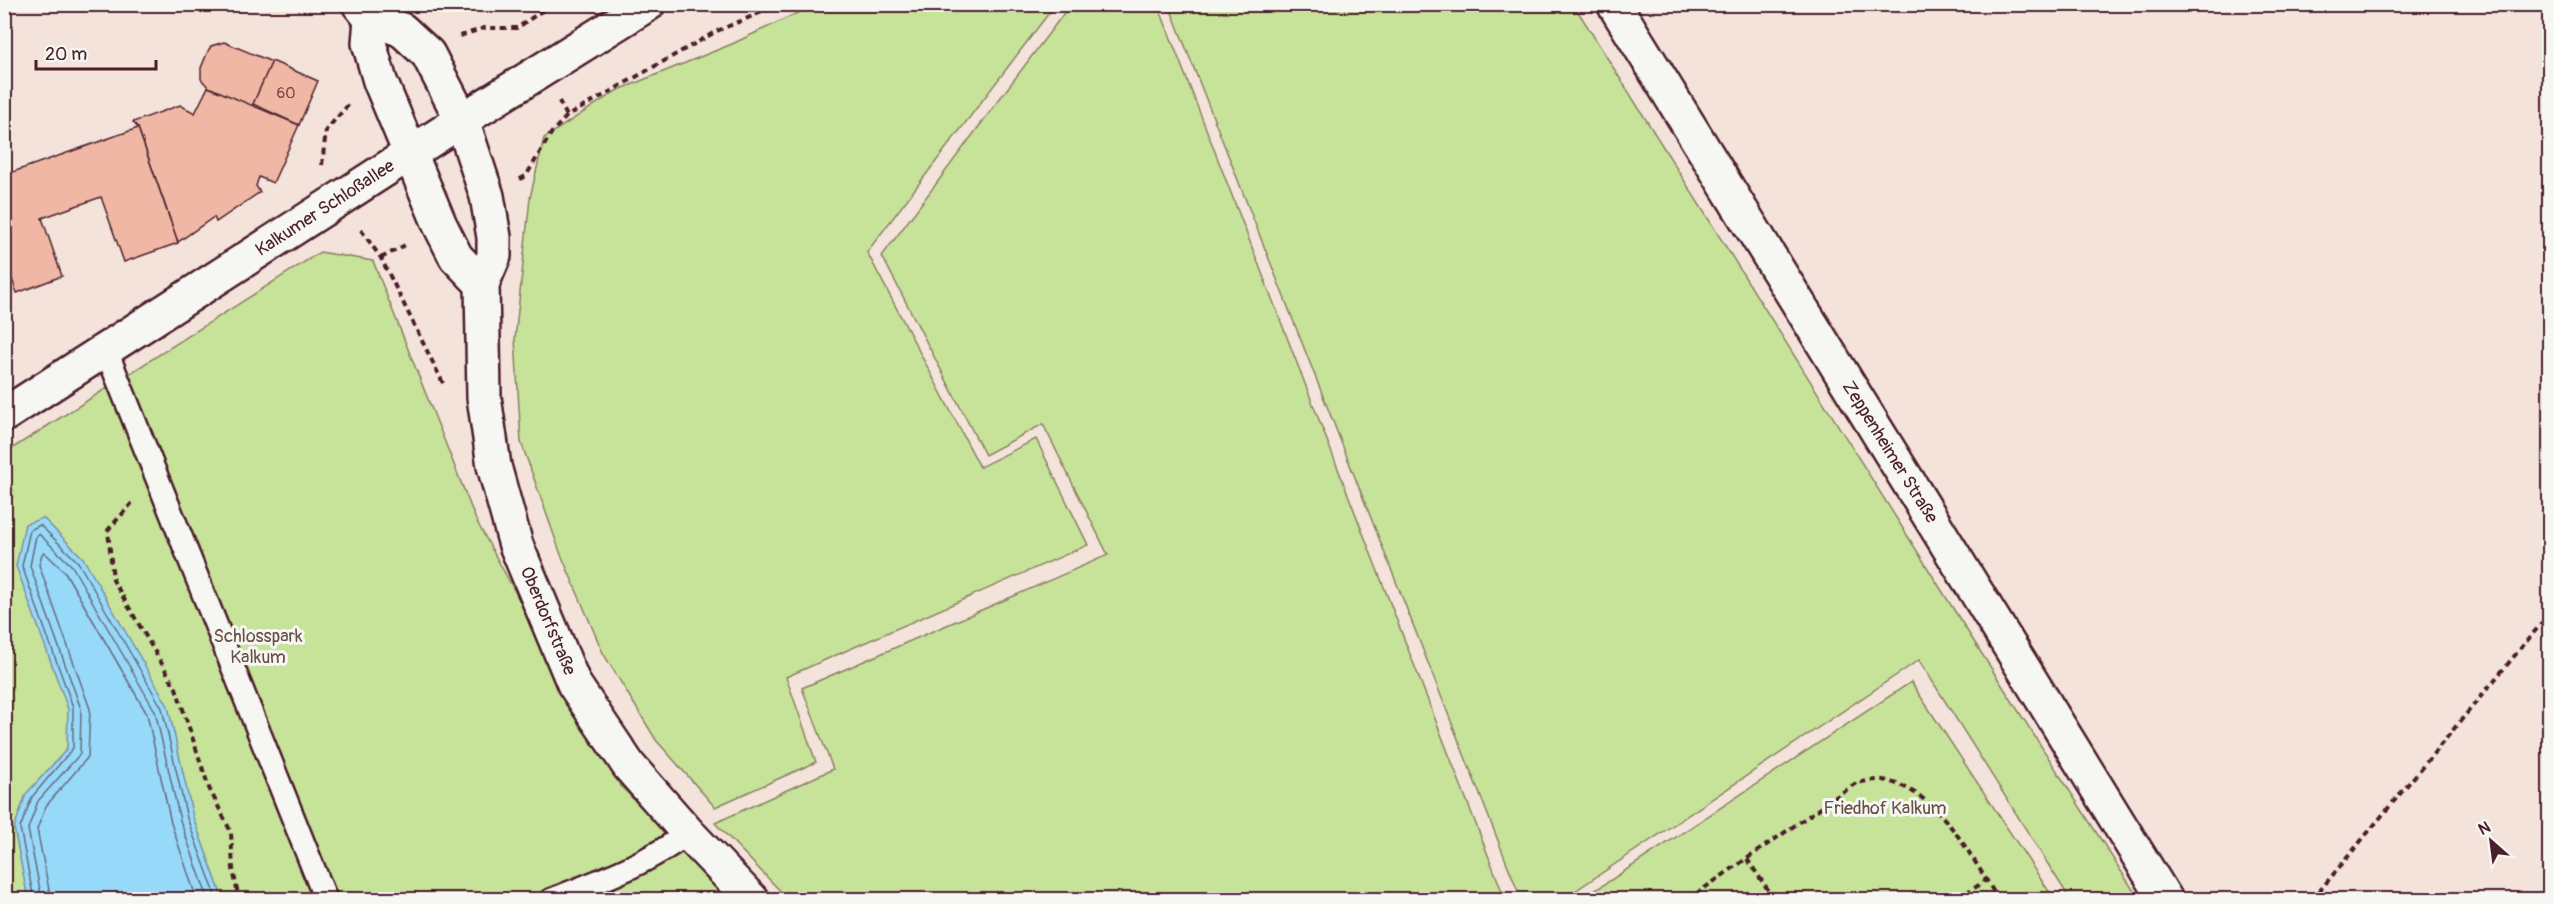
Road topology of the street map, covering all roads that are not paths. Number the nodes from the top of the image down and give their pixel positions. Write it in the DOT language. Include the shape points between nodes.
graph roads {
  1 [pos="648,4"];
  2 [pos="1614,4"];
  3 [pos="365,12"];
  4 [pos="462,120"];
  5 [pos="411,153"];
  6 [pos="482,284"];
  7 [pos="106,350"];
  8 [pos="4,415"];
  9 [pos="688,833"];
  10 [pos="326,900"];
  11 [pos="551,900"];
  12 [pos="752,900"];
  13 [pos="2166,900"];
  1 -- 4 [label="street, Kalkumer Schloßallee"];
  2 -- 13 [label="street, Zeppenheimer Straße"];
  3 -- 4 [label="street, Oberdorfstraße" via="402,30 428,54"];
  3 -- 5 [label="street" via="380,81"];
  4 -- 5 [label="street, Kalkumer Schloßallee"];
  4 -- 6 [label="street, Oberdorfstraße" via="487,196 494,237 494,256"];
  5 -- 6 [label="street" via="456,257"];
  5 -- 7 [label="street, Kalkumer Schloßallee"];
  6 -- 9 [label="street, Oberdorfstraße" via="484,397 495,466 516,545 574,684 629,766"];
  7 -- 8 [label="street, Kalkumer Schloßallee"];
  7 -- 10 [label="lane"];
  9 -- 11 [label="lane" via="664,852"];
  9 -- 12 [label="street, Oberdorfstraße"];
}
